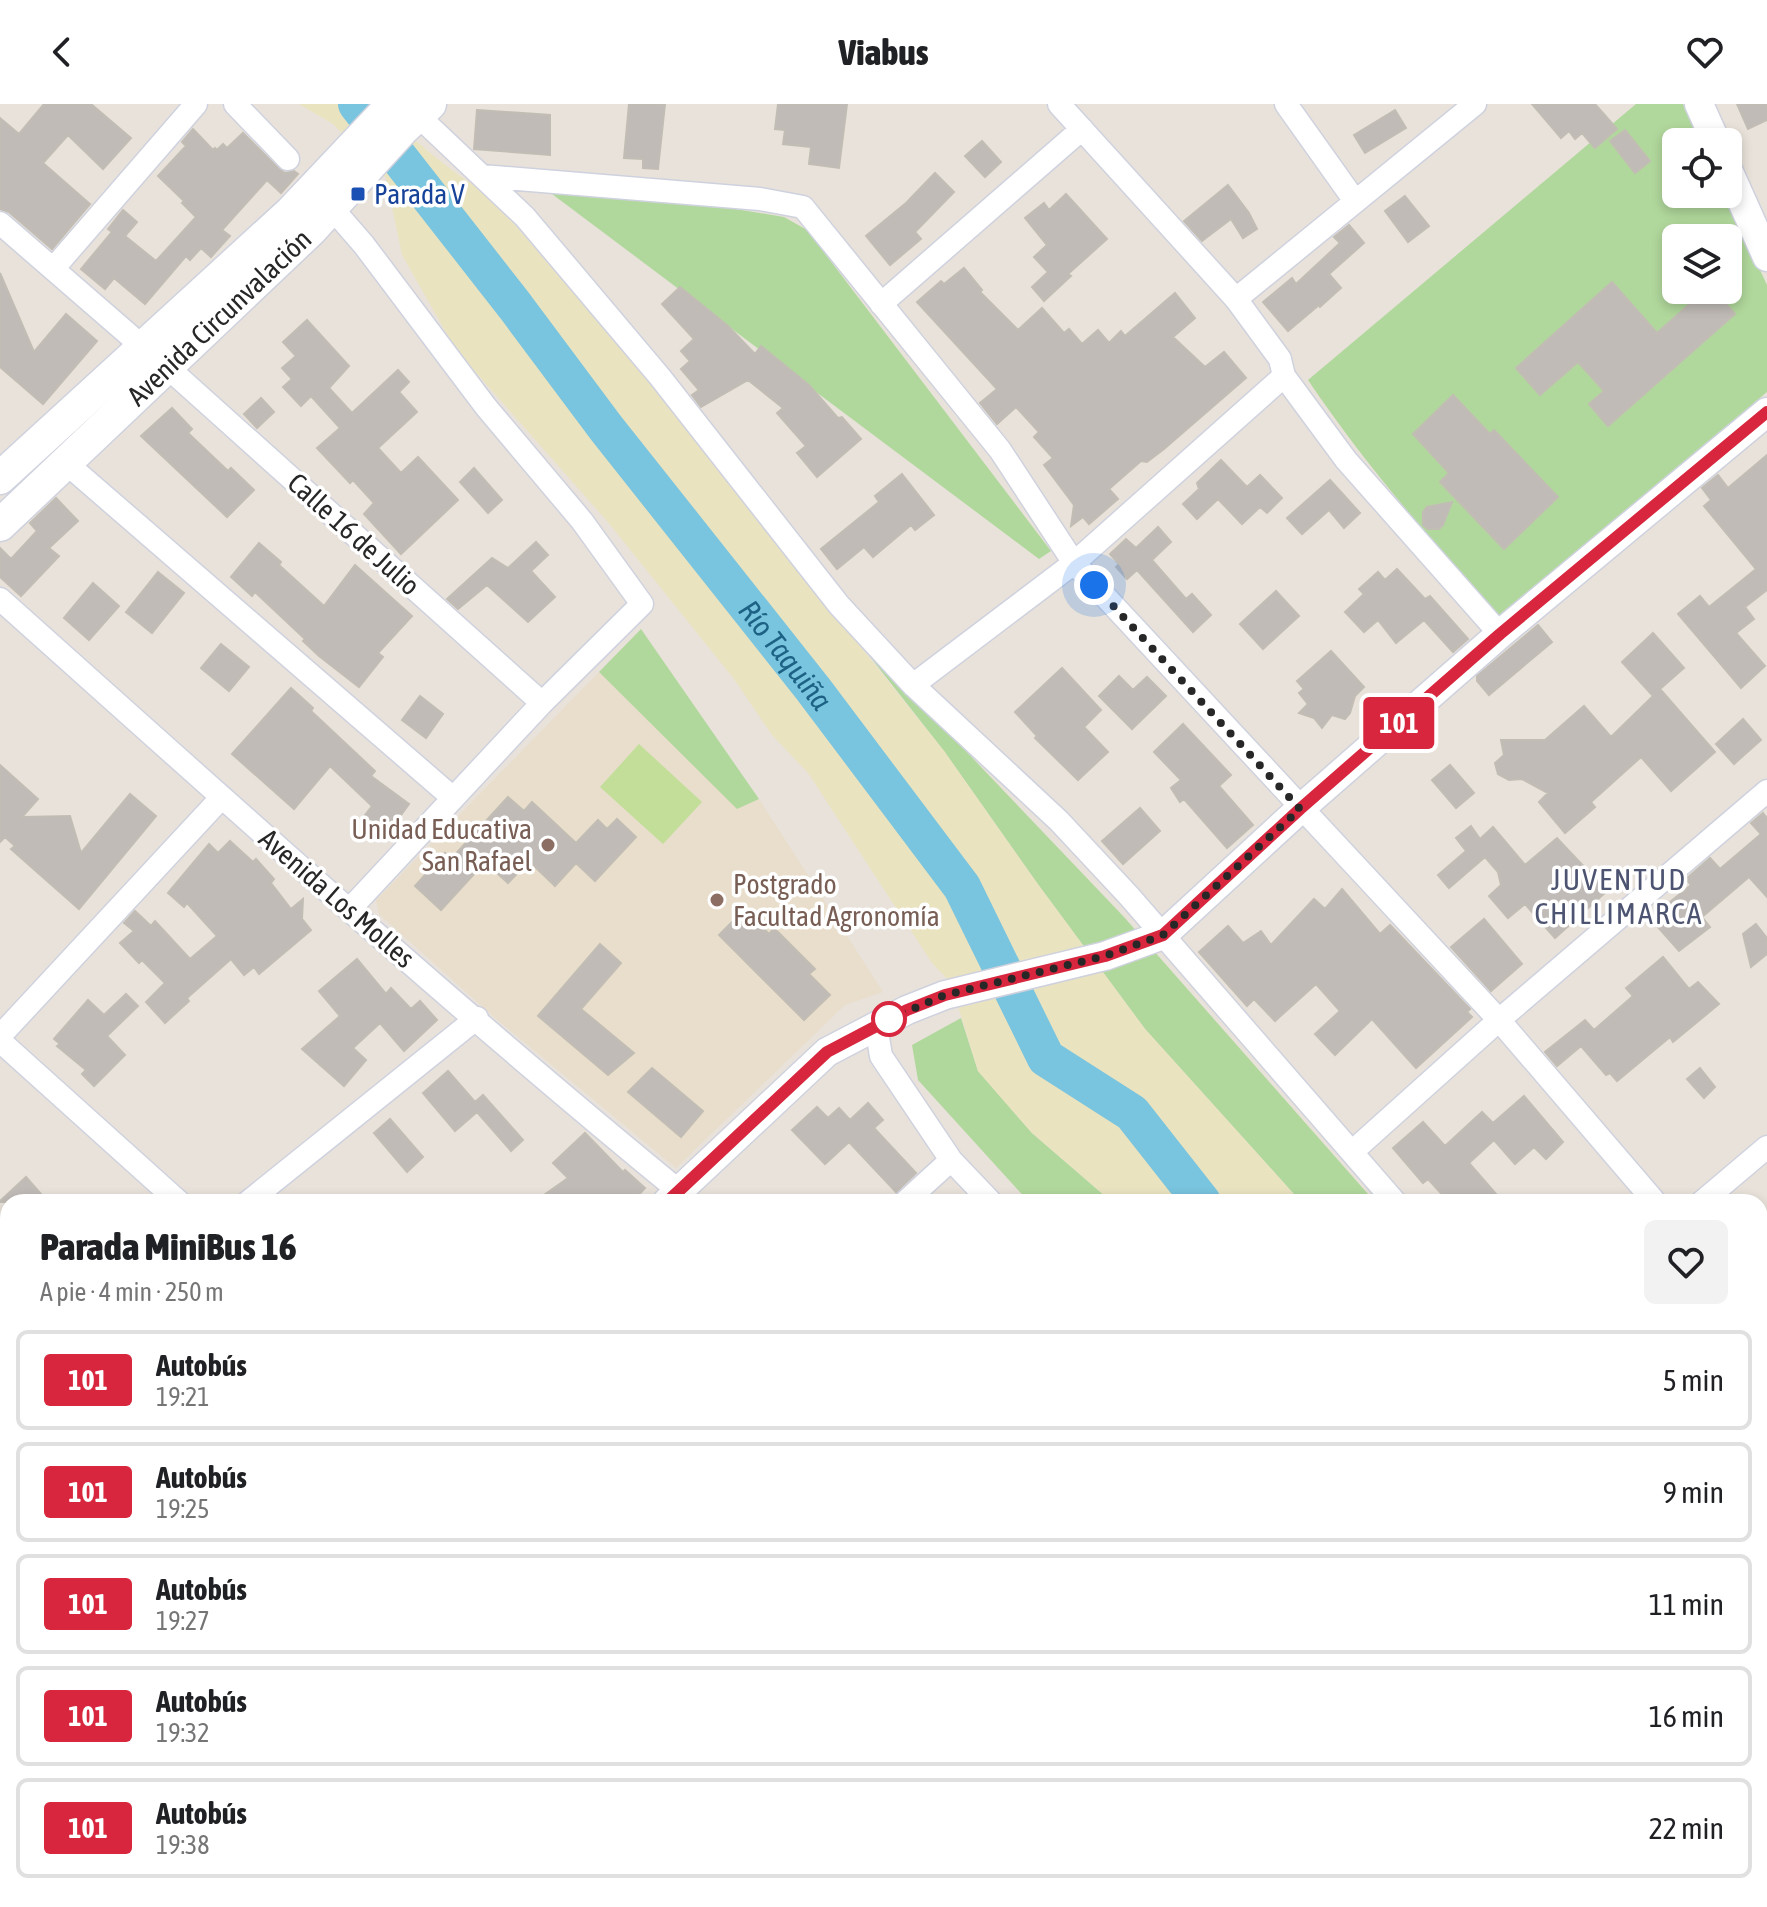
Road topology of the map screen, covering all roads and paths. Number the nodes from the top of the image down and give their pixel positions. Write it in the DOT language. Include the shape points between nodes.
graph roads {
  1 [pos="196,104"];
  2 [pos="235,104"];
  3 [pos="1059,104"];
  4 [pos="1286,104"];
  5 [pos="1475,104"];
  6 [pos="1699,104"];
  7 [pos="406,112"];
  8 [pos="1710,128"];
  9 [pos="1082,129"];
  10 [pos="288,159"];
  11 [pos="356,161"];
  12 [pos="482,176"];
  13 [pos="1355,201"];
  14 [pos="1742,201"];
  15 [pos="331,207"];
  16 [pos="0,223"];
  17 [pos="1767,257"];
  18 [pos="53,269"];
  19 [pos="1236,299"];
  20 [pos="881,304"];
  21 [pos="154,356"];
  22 [pos="1284,376"];
  23 [pos="1767,412"];
  24 [pos="66,463"];
  25 [pos="0,478"];
  26 [pos="0,525"];
  27 [pos="1074,563"];
  28 [pos="0,599"];
  29 [pos="1500,634"];
  30 [pos="913,685"];
  31 [pos="542,703"];
  32 [pos="1767,791"];
  33 [pos="222,797"];
  34 [pos="453,798"];
  35 [pos="1300,809"];
  36 [pos="349,910"];
  37 [pos="1163,935"];
  38 [pos="477,1018"];
  39 [pos="1499,1020"];
  40 [pos="876,1025"];
  41 [pos="0,1038"];
  42 [pos="1767,1147"];
  43 [pos="1353,1151"];
  44 [pos="951,1160"];
  45 [pos="170,1194"];
  46 [pos="258,1194"];
  47 [pos="671,1194"];
  48 [pos="675,1194"];
  49 [pos="914,1194"];
  50 [pos="983,1194"];
  51 [pos="1388,1194"];
  52 [pos="1648,1194"];
  53 [pos="1711,1194"];
  1 -- 18 [label="street"];
  2 -- 10 [label="street"];
  3 -- 9 [label="street"];
  4 -- 13 [label="street"];
  5 -- 13 [label="street"];
  6 -- 8 [label="street"];
  7 -- 11 [label="main road, Avenida Circunvalación"];
  7 -- 12 [label="street"];
  9 -- 19 [label="street"];
  9 -- 20 [label="street"];
  11 -- 15 [label="main road, Avenida Circunvalación"];
  11 -- 21 [label="main road, Avenida Circunvalación" via="291,212"];
  12 -- 20 [label="street" via="803,207"];
  12 -- 30 [label="street" via="525,217 660,377 839,605"];
  13 -- 19 [label="street"];
  14 -- 17 [label="street"];
  15 -- 21 [label="main road, Avenida Circunvalación" via="311,230"];
  15 -- 31 [label="street" via="642,604"];
  16 -- 18 [label="street, Calle 16 de Julio"];
  18 -- 21 [label="street, Calle 16 de Julio"];
  19 -- 22 [label="street" via="1280,359"];
  20 -- 27 [label="street" via="1000,450"];
  21 -- 24 [label="main road, Avenida Circunvalación"];
  21 -- 25 [label="main road, Avenida Circunvalación"];
  21 -- 31 [label="street, Calle 16 de Julio"];
  22 -- 27 [label="street"];
  22 -- 29 [label="street" via="1346,460"];
  23 -- 29 [label="street"];
  24 -- 26 [label="main road, Avenida Circunvalación"];
  24 -- 34 [label="street"];
  27 -- 30 [label="street"];
  27 -- 35 [label="street"];
  28 -- 33 [label="street, Avenida Los Molles"];
  29 -- 35 [label="street"];
  30 -- 37 [label="street" via="1059,821"];
  31 -- 34 [label="street"];
  32 -- 39 [label="street"];
  33 -- 36 [label="street, Avenida Los Molles"];
  33 -- 41 [label="street"];
  34 -- 36 [label="street"];
  35 -- 37 [label="street"];
  35 -- 39 [label="street"];
  36 -- 38 [label="street, Avenida Los Molles"];
  37 -- 40 [label="street" via="1105,956 945,995"];
  37 -- 43 [label="street"];
  38 -- 46 [label="street"];
  38 -- 47 [label="street, Avenida Los Molles"];
  39 -- 43 [label="street"];
  39 -- 52 [label="street"];
  40 -- 44 [label="street" via="881,1056"];
  40 -- 48 [label="street" via="827,1052"];
  41 -- 45 [label="street"];
  42 -- 53 [label="street"];
  43 -- 51 [label="street"];
  44 -- 49 [label="street"];
  44 -- 50 [label="street"];
}
